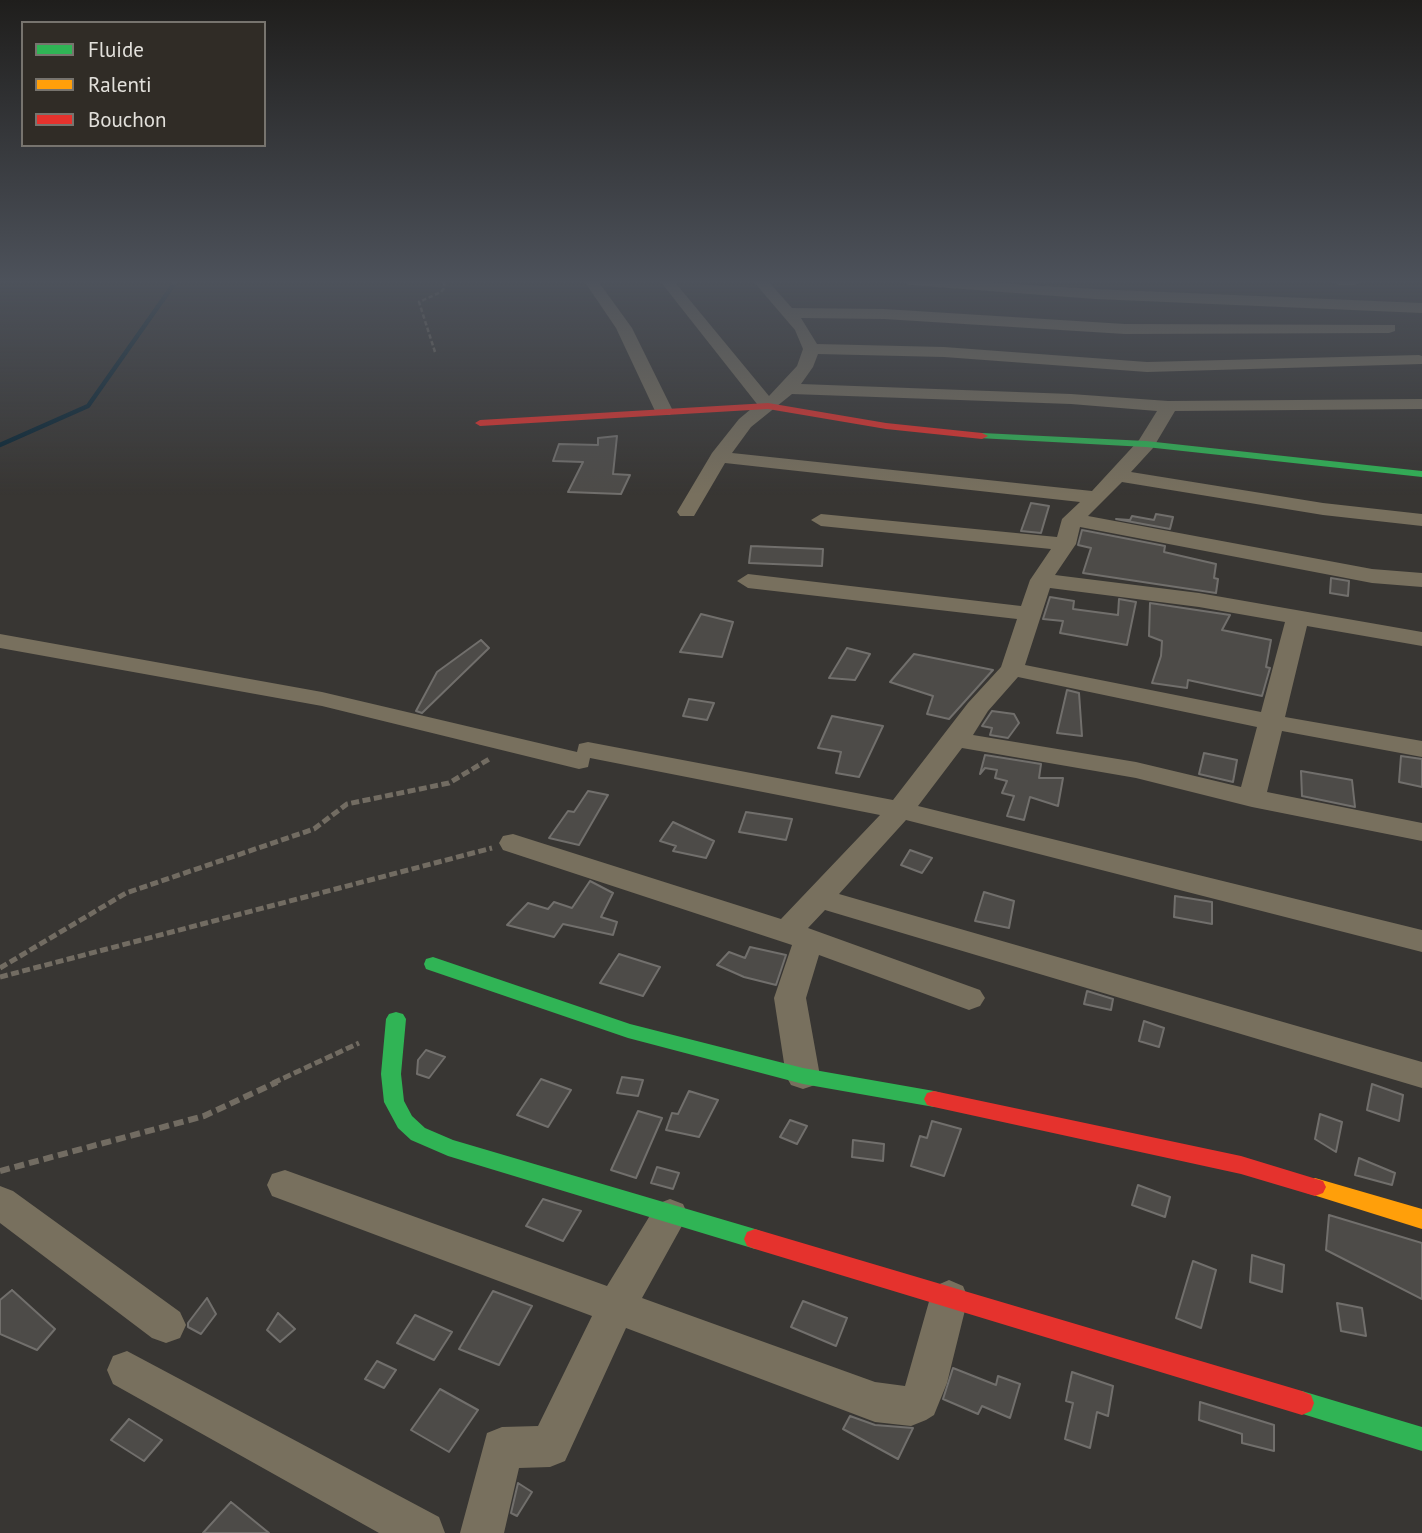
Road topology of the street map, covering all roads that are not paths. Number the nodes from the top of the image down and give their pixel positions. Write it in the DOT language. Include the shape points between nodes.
graph roads {
  1 [pos="636,353"];
  2 [pos="725,353"];
  3 [pos="810,353"];
  4 [pos="951,353"];
  5 [pos="1421,362"];
  6 [pos="788,388"];
  7 [pos="1422,404"];
  8 [pos="1168,405"];
  9 [pos="768,406"];
  10 [pos="664,411"];
  11 [pos="480,423"];
  12 [pos="1146,444"];
  13 [pos="719,457"];
  14 [pos="1422,474"];
  15 [pos="1115,475"];
  16 [pos="1097,498"];
  17 [pos="687,512"];
  18 [pos="1072,519"];
  19 [pos="821,520"];
  20 [pos="1422,520"];
  21 [pos="1065,544"];
  22 [pos="1041,580"];
  23 [pos="1422,580"];
  24 [pos="748,581"];
  25 [pos="1029,614"];
  26 [pos="1298,616"];
  27 [pos="1422,639"];
  28 [pos="0,641"];
  29 [pos="1012,669"];
  30 [pos="1271,722"];
  31 [pos="953,739"];
  32 [pos="1422,749"];
  33 [pos="1252,798"];
  34 [pos="900,810"];
  35 [pos="1422,832"];
  36 [pos="513,843"];
  37 [pos="819,898"];
  38 [pos="798,936"];
  39 [pos="1422,942"];
  40 [pos="433,964"];
  41 [pos="969,998"];
  42 [pos="396,1020"];
  43 [pos="1422,1075"];
  44 [pos="803,1076"];
  45 [pos="285,1185"];
  46 [pos="0,1202"];
  47 [pos="670,1214"];
  48 [pos="1422,1219"];
  49 [pos="949,1298"];
  50 [pos="616,1307"];
  51 [pos="166,1325"];
  52 [pos="127,1370"];
  53 [pos="1422,1439"];
  54 [pos="423,1533"];
  55 [pos="482,1533"];
  1 -- 10 [label="street"];
  2 -- 9 [label="street"];
  3 -- 6 [label="street"];
  4 -- 5 [label="street" via="1147,367"];
  6 -- 8 [label="street"];
  6 -- 9 [label="street"];
  7 -- 8 [label="street"];
  8 -- 12 [label="street"];
  9 -- 10 [label="street"];
  9 -- 12 [label="street" via="886,426 995,437"];
  9 -- 13 [label="street" via="745,423"];
  10 -- 11 [label="street"];
  12 -- 14 [label="street"];
  12 -- 15 [label="street"];
  13 -- 16 [label="street"];
  13 -- 17 [label="street"];
  15 -- 16 [label="street"];
  15 -- 20 [label="street"];
  16 -- 18 [label="street"];
  18 -- 21 [label="street"];
  18 -- 23 [label="street" via="1372,576"];
  19 -- 21 [label="street"];
  21 -- 22 [label="street"];
  22 -- 25 [label="street"];
  22 -- 26 [label="street"];
  24 -- 25 [label="street"];
  25 -- 29 [label="street"];
  26 -- 27 [label="street"];
  26 -- 30 [label="street"];
  28 -- 34 [label="street" via="322,699 513,745"];
  29 -- 30 [label="street"];
  29 -- 31 [label="street"];
  30 -- 32 [label="street"];
  30 -- 33 [label="street"];
  31 -- 33 [label="street" via="1136,769"];
  31 -- 34 [label="street"];
  33 -- 35 [label="street"];
  34 -- 37 [label="street"];
  34 -- 39 [label="street"];
  36 -- 38 [label="street"];
  37 -- 38 [label="street"];
  37 -- 43 [label="street"];
  38 -- 41 [label="street"];
  38 -- 44 [label="street" via="790,998"];
  40 -- 44 [label="street" via="628,1031"];
  42 -- 47 [label="street" via="391,1074 394,1102 418,1134 447,1147"];
  44 -- 48 [label="street" via="1241,1165"];
  45 -- 50 [label="street"];
  46 -- 51 [label="street"];
  47 -- 49 [label="street"];
  47 -- 50 [label="street"];
  49 -- 50 [label="street" via="927,1383 919,1401 911,1406 874,1402"];
  49 -- 53 [label="street"];
  50 -- 55 [label="street" via="550,1446 502,1448"];
  52 -- 54 [label="street"];
}
